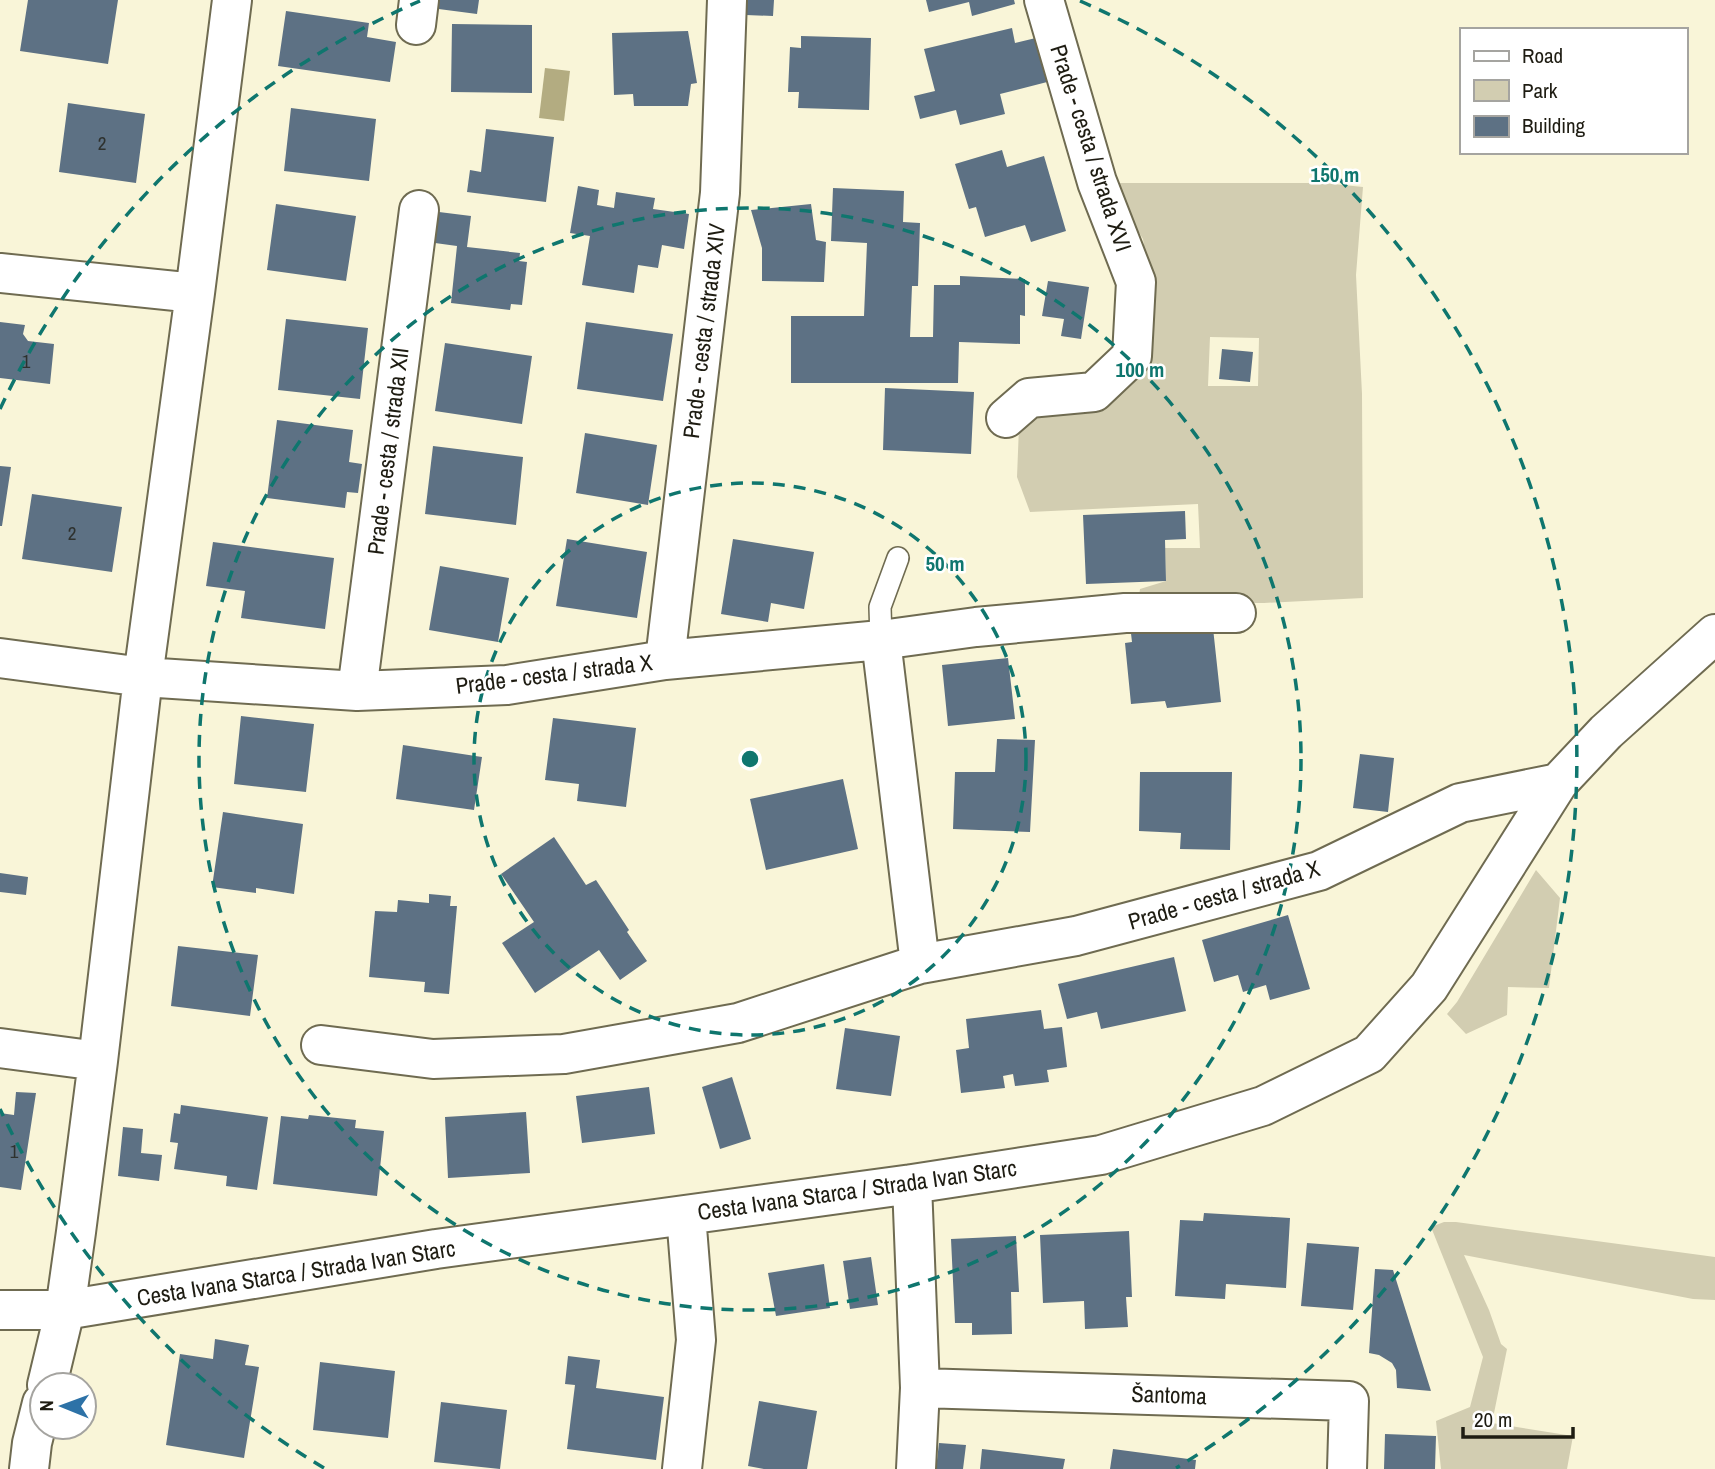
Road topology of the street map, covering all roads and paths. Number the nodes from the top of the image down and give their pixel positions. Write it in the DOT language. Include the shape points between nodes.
graph roads {
  1 [pos="232,0"];
  2 [pos="727,0"];
  3 [pos="1044,0"];
  4 [pos="419,210"];
  5 [pos="0,273"];
  6 [pos="195,293"];
  7 [pos="1006,418"];
  8 [pos="898,558"];
  9 [pos="1236,613"];
  10 [pos="1715,634"];
  11 [pos="881,640"];
  12 [pos="0,658"];
  13 [pos="665,660"];
  14 [pos="143,677"];
  15 [pos="357,691"];
  16 [pos="1558,783"];
  17 [pos="920,964"];
  18 [pos="321,1045"];
  19 [pos="0,1048"];
  20 [pos="98,1061"];
  21 [pos="912,1184"];
  22 [pos="686,1215"];
  23 [pos="0,1310"];
  24 [pos="65,1310"];
  25 [pos="50,1371"];
  26 [pos="920,1388"];
  27 [pos="32,1441"];
  28 [pos="30,1469"];
  29 [pos="682,1469"];
  30 [pos="916,1469"];
  31 [pos="1347,1469"];
  1 -- 6 [label="street"];
  2 -- 13 [label="street, Prade - cesta / strada XIV" via="720,192"];
  3 -- 7 [label="street, Prade - cesta / strada XVI" via="1097,182 1136,282 1132,356 1094,392 1029,398"];
  4 -- 15 [label="street, Prade - cesta / strada XII"];
  5 -- 6 [label="street"];
  6 -- 14 [label="street"];
  8 -- 11 [label="lane" via="880,607"];
  9 -- 11 [label="street, Prade - cesta / strada X" via="1125,613"];
  10 -- 16 [label="street, Cesta Ivana Starca / Strada Ivan Starc" via="1606,732"];
  11 -- 13 [label="street, Prade - cesta / strada X"];
  11 -- 17 [label="street"];
  12 -- 14 [label="street, Prade - cesta / strada X"];
  13 -- 15 [label="street, Prade - cesta / strada X" via="507,685"];
  14 -- 15 [label="street, Prade - cesta / strada X"];
  14 -- 20 [label="street"];
  16 -- 17 [label="street, Prade - cesta / strada X" via="1460,803 1319,872 1076,936"];
  16 -- 21 [label="street, Cesta Ivana Starca / Strada Ivan Starc" via="1429,987 1369,1054 1263,1105 1101,1155"];
  17 -- 18 [label="street, Prade - cesta / strada X" via="738,1023 564,1054 433,1059"];
  19 -- 20 [label="street"];
  20 -- 24 [label="street"];
  21 -- 22 [label="street, Cesta Ivana Starca / Strada Ivan Starc"];
  21 -- 26 [label="street"];
  22 -- 24 [label="street, Cesta Ivana Starca / Strada Ivan Starc" via="436,1249"];
  22 -- 29 [label="street" via="696,1340"];
  23 -- 24 [label="street, Cesta Ivana Starca / Strada Ivan Starc"];
  24 -- 25 [label="street"];
  26 -- 30 [label="street"];
  26 -- 31 [label="street, Šantoma" via="1349,1401"];
  27 -- 28 [label="street"];
}
